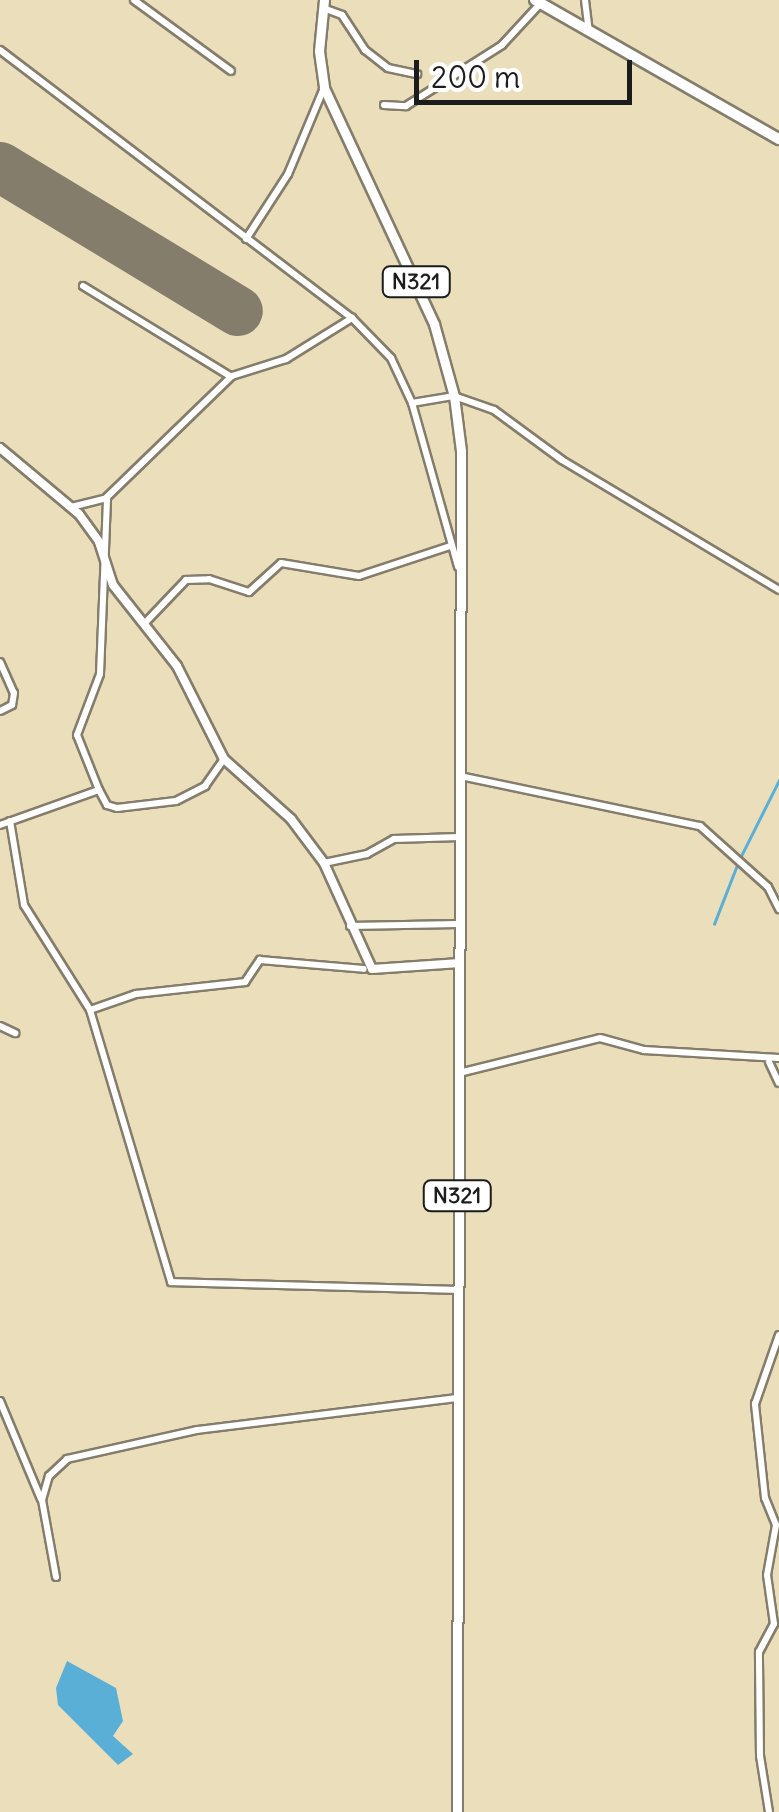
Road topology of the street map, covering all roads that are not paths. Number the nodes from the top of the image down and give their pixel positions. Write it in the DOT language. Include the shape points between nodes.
graph roads {
  1 [pos="134,0"];
  2 [pos="585,0"];
  3 [pos="538,2"];
  4 [pos="323,4"];
  5 [pos="575,23"];
  6 [pos="590,32"];
  7 [pos="0,50"];
  8 [pos="231,71"];
  9 [pos="417,74"];
  10 [pos="324,88"];
  11 [pos="384,105"];
  12 [pos="779,139"];
  13 [pos="246,239"];
  14 [pos="84,286"];
  15 [pos="352,318"];
  16 [pos="232,376"];
  17 [pos="454,396"];
  18 [pos="412,402"];
  19 [pos="0,448"];
  20 [pos="107,497"];
  21 [pos="67,505"];
  22 [pos="450,546"];
  23 [pos="107,561"];
  24 [pos="462,580"];
  25 [pos="779,590"];
  26 [pos="144,624"];
  27 [pos="0,662"];
  28 [pos="0,711"];
  29 [pos="224,759"];
  30 [pos="460,776"];
  31 [pos="100,790"];
  32 [pos="10,821"];
  33 [pos="0,824"];
  34 [pos="460,837"];
  35 [pos="324,863"];
  36 [pos="779,909"];
  37 [pos="458,924"];
  38 [pos="350,926"];
  39 [pos="460,962"];
  40 [pos="364,969"];
  41 [pos="90,1010"];
  42 [pos="0,1026"];
  43 [pos="15,1033"];
  44 [pos="779,1058"];
  45 [pos="769,1062"];
  46 [pos="458,1073"];
  47 [pos="779,1084"];
  48 [pos="457,1290"];
  49 [pos="779,1335"];
  50 [pos="458,1398"];
  51 [pos="0,1402"];
  52 [pos="42,1500"];
  53 [pos="56,1577"];
  54 [pos="457,1812"];
  55 [pos="768,1812"];
  1 -- 8 [label="street"];
  2 -- 5 [label="street"];
  2 -- 6 [label="street"];
  3 -- 5 [label="highway"];
  3 -- 11 [label="street" via="502,45 406,106"];
  4 -- 9 [label="street" via="342,15 365,50 388,68"];
  4 -- 10 [label="main road, N321"];
  5 -- 6 [label="highway"];
  6 -- 12 [label="highway"];
  7 -- 13 [label="street, N321"];
  10 -- 13 [label="street" via="288,174"];
  10 -- 17 [label="main road, N321" via="422,295"];
  13 -- 15 [label="street, N321"];
  14 -- 16 [label="street"];
  15 -- 16 [label="street" via="286,359"];
  15 -- 18 [label="street, N321" via="390,358"];
  16 -- 20 [label="street"];
  17 -- 18 [label="street"];
  17 -- 24 [label="main road, N321"];
  17 -- 25 [label="street" via="494,410 562,460"];
  18 -- 22 [label="street, N321"];
  19 -- 21 [label="street"];
  20 -- 21 [label="street" via="77,509"];
  20 -- 23 [label="street"];
  21 -- 23 [label="street"];
  22 -- 24 [label="street, N321"];
  22 -- 26 [label="street" via="359,576 281,563 249,592 209,579 186,580"];
  23 -- 26 [label="street" via="113,585"];
  23 -- 31 [label="street" via="100,576 100,674 78,736"];
  24 -- 30 [label="main road, N321"];
  26 -- 29 [label="street" via="177,666"];
  27 -- 28 [label="street" via="14,693 12,706"];
  29 -- 31 [label="street" via="205,786 176,802 117,808 107,805"];
  29 -- 35 [label="street" via="291,819"];
  30 -- 34 [label="main road, N321"];
  30 -- 36 [label="street" via="700,826 768,887"];
  31 -- 32 [label="street"];
  32 -- 33 [label="street"];
  32 -- 41 [label="street" via="20,848 24,905"];
  34 -- 35 [label="street" via="394,840"];
  34 -- 37 [label="main road, N321"];
  35 -- 38 [label="street"];
  37 -- 38 [label="street"];
  37 -- 39 [label="main road, N321"];
  38 -- 39 [label="street" via="372,969"];
  39 -- 46 [label="main road, N321"];
  40 -- 41 [label="street" via="260,960 244,982 136,994"];
  41 -- 48 [label="street" via="172,1282"];
  42 -- 43 [label="street"];
  44 -- 45 [label="street"];
  45 -- 46 [label="street" via="644,1050 600,1038"];
  45 -- 47 [label="street"];
  46 -- 48 [label="main road, N321"];
  48 -- 50 [label="main road, N321"];
  49 -- 55 [label="street" via="755,1404 765,1498 776,1525 766,1575 774,1624 759,1652"];
  50 -- 52 [label="street" via="198,1430 67,1459 49,1476"];
  50 -- 54 [label="main road, N321"];
  51 -- 52 [label="street"];
  52 -- 53 [label="street"];
}
